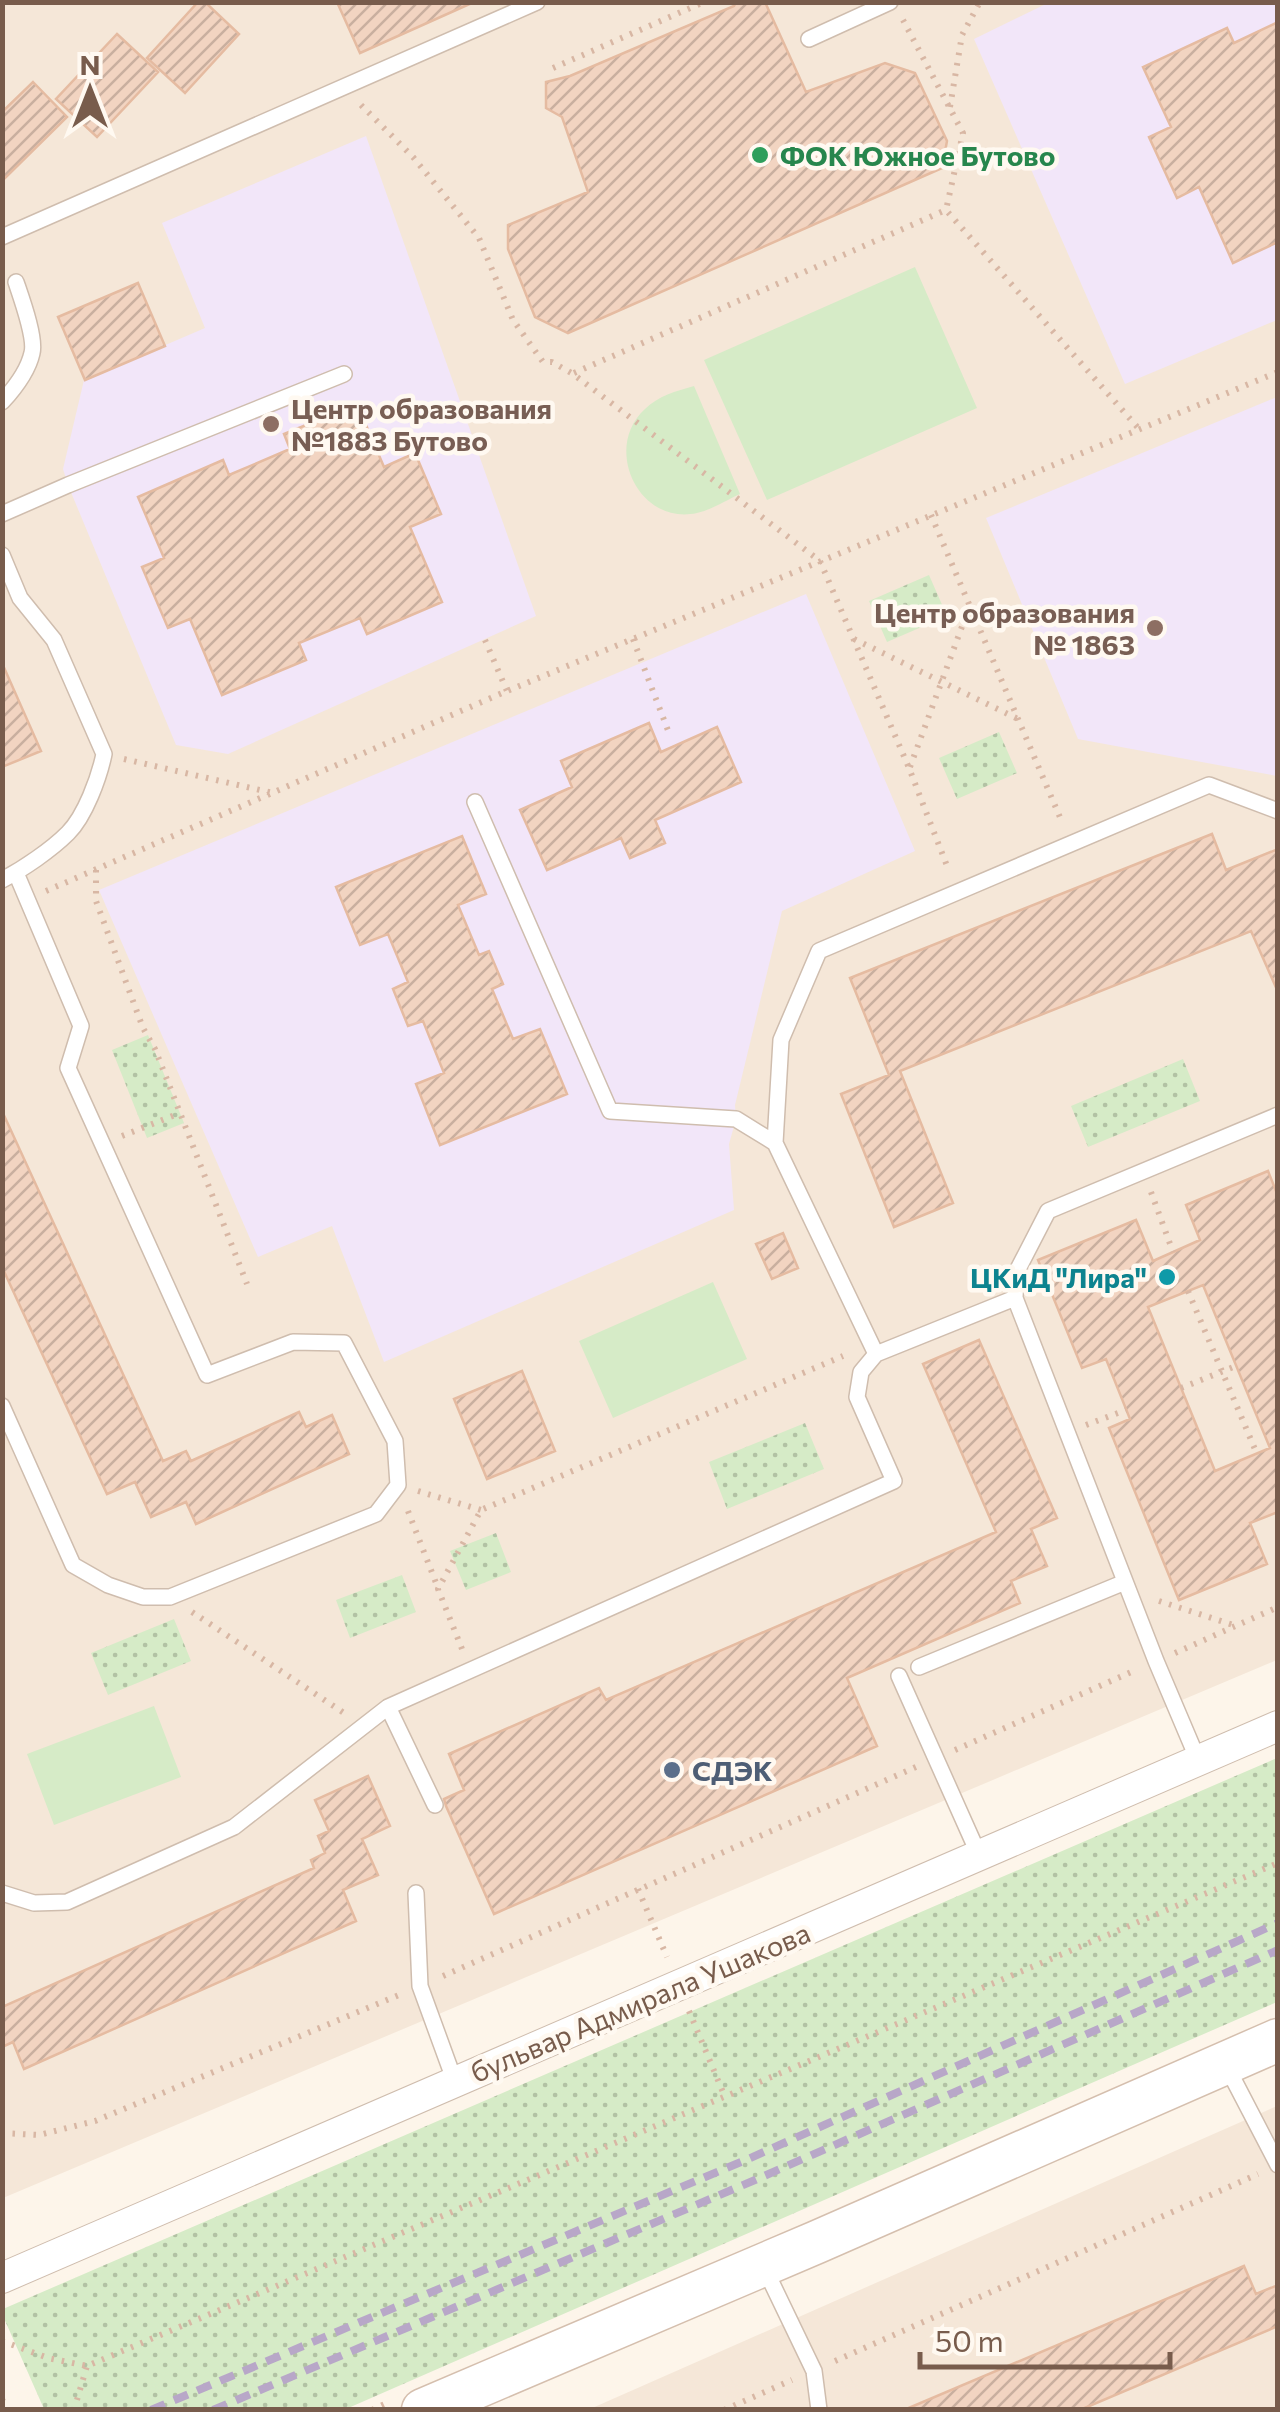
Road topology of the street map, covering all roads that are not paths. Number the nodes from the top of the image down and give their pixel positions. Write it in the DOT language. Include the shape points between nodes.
graph roads {
  1 [pos="538,2"];
  2 [pos="890,2"];
  3 [pos="809,39"];
  4 [pos="2,237"];
  5 [pos="16,282"];
  6 [pos="344,374"];
  7 [pos="2,402"];
  8 [pos="2,514"];
  9 [pos="2,555"];
  10 [pos="476,802"];
  11 [pos="1278,810"];
  12 [pos="9,876"];
  13 [pos="1278,1115"];
  14 [pos="775,1144"];
  15 [pos="1014,1298"];
  16 [pos="874,1349"];
  17 [pos="2,1406"];
  18 [pos="1127,1587"];
  19 [pos="918,1667"];
  20 [pos="899,1676"];
  21 [pos="388,1706"];
  22 [pos="1278,1726"];
  23 [pos="1198,1760"];
  24 [pos="435,1805"];
  25 [pos="978,1855"];
  26 [pos="2,1893"];
  27 [pos="416,1893"];
  28 [pos="1278,2040"];
  29 [pos="1225,2064"];
  30 [pos="455,2082"];
  31 [pos="1278,2165"];
  32 [pos="763,2265"];
  33 [pos="2,2278"];
  34 [pos="424,2410"];
  35 [pos="819,2410"];
  1 -- 4 [label="lane"];
  2 -- 3 [label="lane"];
  5 -- 7 [label="lane" via="34,351"];
  6 -- 8 [label="lane"];
  9 -- 12 [label="lane" via="20,598 54,640 104,754 69,832"];
  10 -- 14 [label="lane" via="610,1111 736,1119"];
  11 -- 14 [label="lane" via="1209,785 819,951 781,1040"];
  12 -- 17 [label="lane" via="27,900 81,1026 68,1068 207,1375 293,1342 344,1344 395,1441 398,1486 376,1514 170,1598 143,1597 74,1564"];
  13 -- 15 [label="lane" via="1048,1211 1016,1273"];
  14 -- 16 [label="lane"];
  15 -- 16 [label="lane"];
  15 -- 18 [label="lane"];
  16 -- 21 [label="lane" via="857,1398 894,1481"];
  18 -- 19 [label="lane"];
  18 -- 23 [label="lane"];
  20 -- 25 [label="lane"];
  21 -- 24 [label="lane"];
  21 -- 26 [label="lane" via="234,1828 68,1902 34,1903"];
  22 -- 23 [label="street, бульвар Адмирала Ушакова"];
  23 -- 25 [label="street, бульвар Адмирала Ушакова"];
  25 -- 30 [label="street, бульвар Адмирала Ушакова"];
  27 -- 30 [label="lane" via="420,1986"];
  28 -- 29 [label="street"];
  29 -- 31 [label="lane"];
  29 -- 32 [label="street"];
  30 -- 33 [label="street, бульвар Адмирала Ушакова"];
  32 -- 34 [label="street"];
  32 -- 35 [label="lane" via="814,2371"];
}
